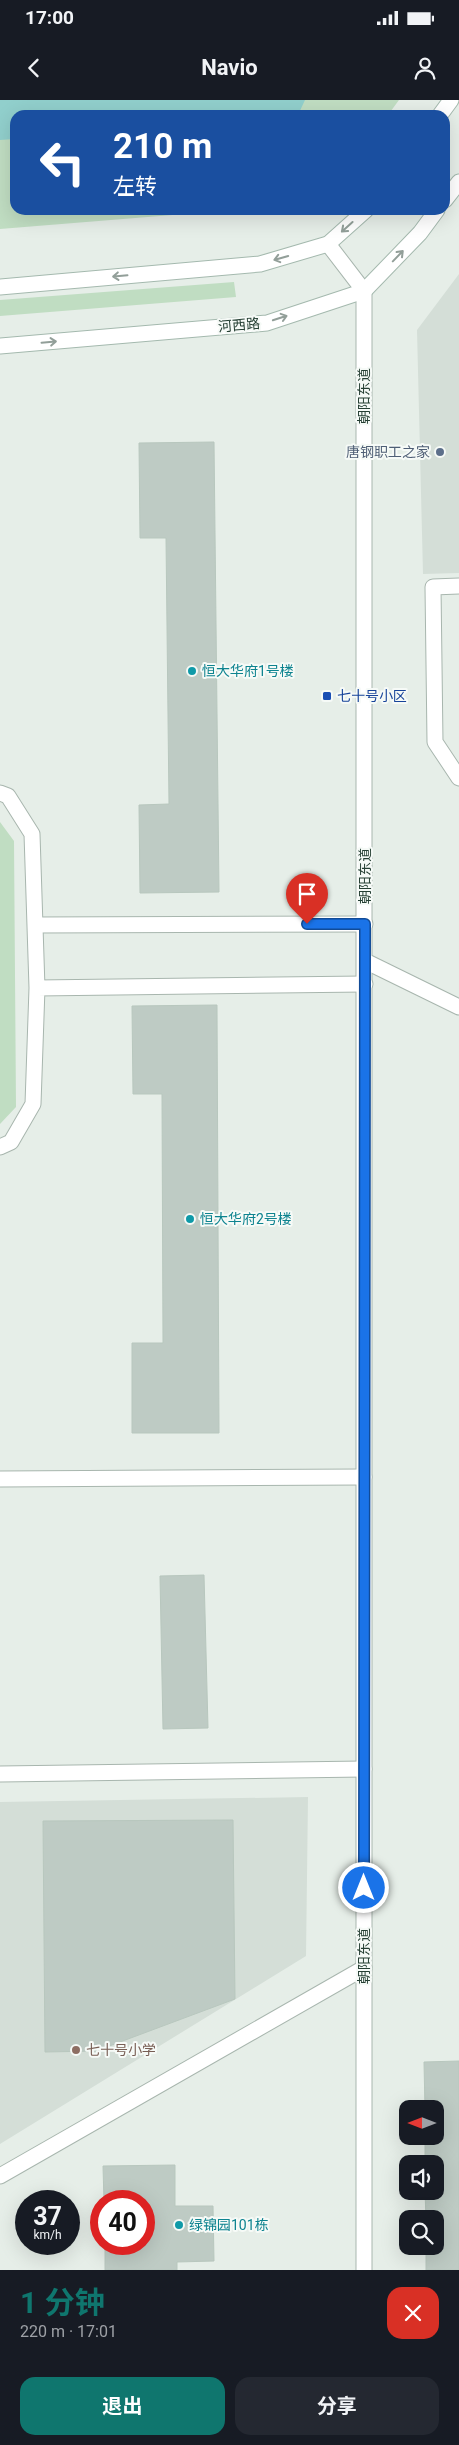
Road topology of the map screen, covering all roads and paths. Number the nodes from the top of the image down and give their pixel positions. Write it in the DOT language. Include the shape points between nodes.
graph roads {
  1 [pos="452,100"];
  2 [pos="444,110"];
  3 [pos="459,182"];
  4 [pos="450,194"];
  5 [pos="360,215"];
  6 [pos="433,215"];
  7 [pos="328,244"];
  8 [pos="0,287"];
  9 [pos="364,291"];
  10 [pos="0,346"];
  11 [pos="459,586"];
  12 [pos="459,778"];
  13 [pos="0,794"];
  14 [pos="365,924"];
  15 [pos="35,925"];
  16 [pos="365,961"];
  17 [pos="365,984"];
  18 [pos="37,988"];
  19 [pos="459,1007"];
  20 [pos="0,1147"];
  21 [pos="364,1477"];
  22 [pos="0,1479"];
  23 [pos="364,1769"];
  24 [pos="0,1774"];
  25 [pos="364,1968"];
  26 [pos="0,2176"];
  27 [pos="364,2270"];
  1 -- 2 [label="street"];
  3 -- 4 [label="street"];
  5 -- 7 [label="street, one-way"];
  9 -- 6 [label="street, 河西路, one-way"];
  7 -- 8 [label="street, one-way" via="260,264"];
  7 -- 9 [label="street"];
  10 -- 9 [label="street, 河西路, one-way" via="267,323"];
  9 -- 14 [label="street, 朝阳东道"];
  11 -- 12 [label="street" via="433,587 433,597 435,742"];
  13 -- 15 [label="street" via="8,796 32,834"];
  14 -- 15 [label="street"];
  14 -- 16 [label="street, 朝阳东道"];
  15 -- 18 [label="street"];
  16 -- 17 [label="street, 朝阳东道"];
  16 -- 19 [label="street"];
  17 -- 18 [label="street"];
  17 -- 21 [label="street, 朝阳东道"];
  18 -- 20 [label="street" via="33,1104 11,1142"];
  21 -- 22 [label="street"];
  21 -- 23 [label="street, 朝阳东道"];
  23 -- 24 [label="street"];
  23 -- 25 [label="street, 朝阳东道"];
  25 -- 26 [label="street"];
  25 -- 27 [label="street, 朝阳东道"];
}
